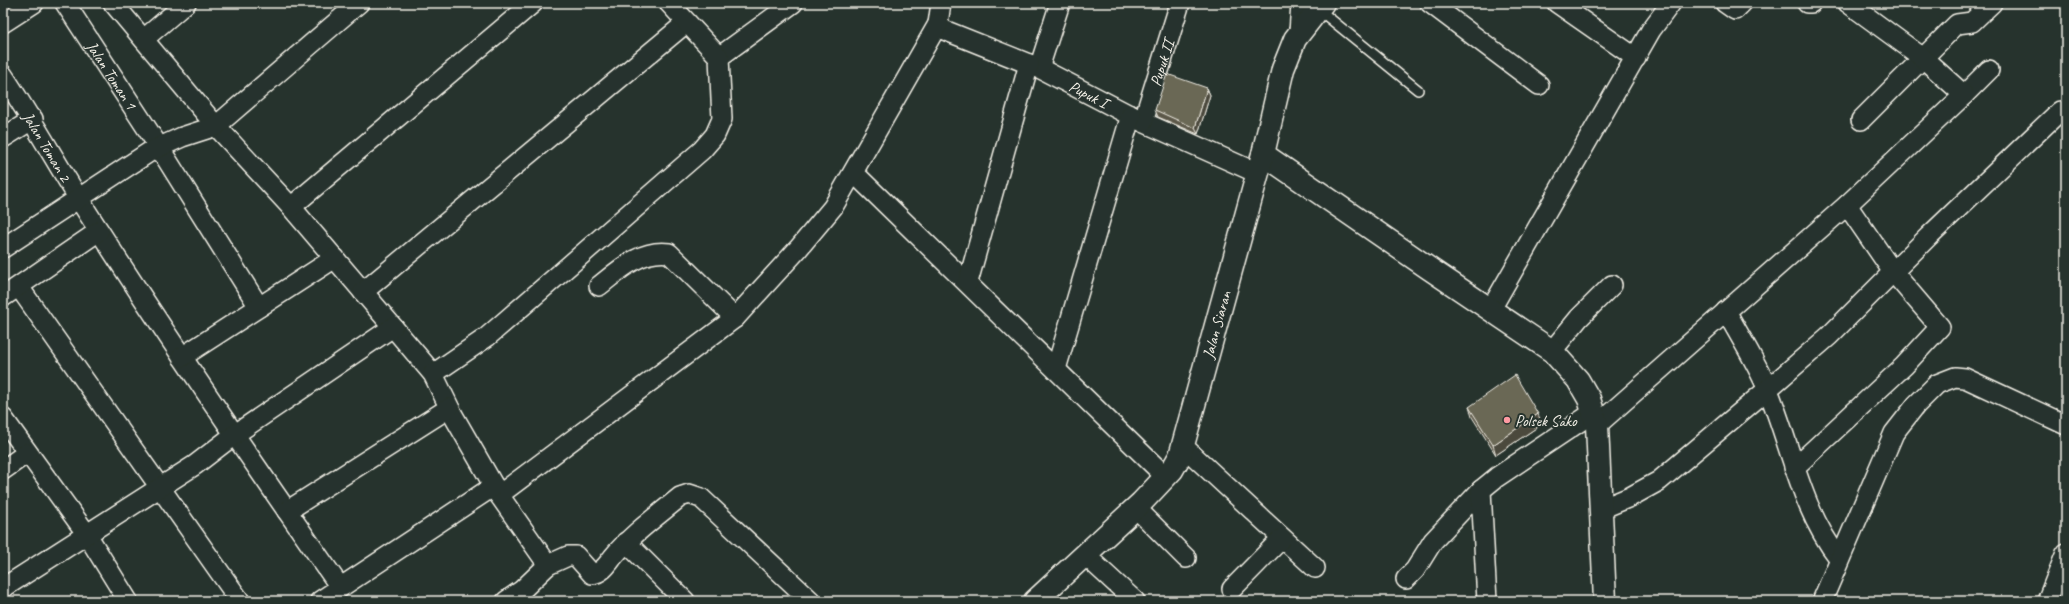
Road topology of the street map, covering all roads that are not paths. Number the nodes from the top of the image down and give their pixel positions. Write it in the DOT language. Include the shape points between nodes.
graph roads {
  1 [pos="34,3"];
  2 [pos="65,3"];
  3 [pos="113,3"];
  4 [pos="186,3"];
  5 [pos="359,3"];
  6 [pos="533,3"];
  7 [pos="669,3"];
  8 [pos="793,3"];
  9 [pos="940,3"];
  10 [pos="1060,3"];
  11 [pos="1180,3"];
  12 [pos="1430,3"];
  13 [pos="1557,3"];
  14 [pos="1671,3"];
  15 [pos="1726,3"];
  16 [pos="1742,3"];
  17 [pos="1807,3"];
  18 [pos="1811,3"];
  19 [pos="1848,3"];
  20 [pos="1992,3"];
  21 [pos="1314,5"];
  22 [pos="3,23"];
  23 [pos="686,23"];
  24 [pos="938,24"];
  25 [pos="144,39"];
  26 [pos="719,57"];
  27 [pos="1636,58"];
  28 [pos="1923,58"];
  29 [pos="1034,66"];
  30 [pos="1989,70"];
  31 [pos="3,75"];
  32 [pos="1539,85"];
  33 [pos="1418,90"];
  34 [pos="1964,95"];
  35 [pos="2060,110"];
  36 [pos="32,119"];
  37 [pos="1137,119"];
  38 [pos="1861,120"];
  39 [pos="216,126"];
  40 [pos="3,138"];
  41 [pos="159,147"];
  42 [pos="1260,164"];
  43 [pos="854,173"];
  44 [pos="78,198"];
  45 [pos="1847,205"];
  46 [pos="291,207"];
  47 [pos="99,231"];
  48 [pos="3,248"];
  49 [pos="335,258"];
  50 [pos="1893,272"];
  51 [pos="968,282"];
  52 [pos="1612,285"];
  53 [pos="599,286"];
  54 [pos="11,292"];
  55 [pos="363,292"];
  56 [pos="258,307"];
  57 [pos="1491,309"];
  58 [pos="1726,311"];
  59 [pos="735,318"];
  60 [pos="393,327"];
  61 [pos="1552,351"];
  62 [pos="182,357"];
  63 [pos="1056,368"];
  64 [pos="433,374"];
  65 [pos="1768,389"];
  66 [pos="449,408"];
  67 [pos="3,418"];
  68 [pos="1595,419"];
  69 [pos="2066,425"];
  70 [pos="234,436"];
  71 [pos="1183,446"];
  72 [pos="28,453"];
  73 [pos="1794,468"];
  74 [pos="3,470"];
  75 [pos="1166,477"];
  76 [pos="160,488"];
  77 [pos="1481,490"];
  78 [pos="496,491"];
  79 [pos="1136,508"];
  80 [pos="1600,509"];
  81 [pos="287,511"];
  82 [pos="86,533"];
  83 [pos="1282,538"];
  84 [pos="626,542"];
  85 [pos="2066,553"];
  86 [pos="1085,555"];
  87 [pos="1186,558"];
  88 [pos="1839,558"];
  89 [pos="548,565"];
  90 [pos="1315,568"];
  91 [pos="1406,579"];
  92 [pos="340,587"];
  93 [pos="3,588"];
  94 [pos="1232,589"];
  95 [pos="528,596"];
  96 [pos="128,601"];
  97 [pos="240,601"];
  98 [pos="320,601"];
  99 [pos="506,601"];
  100 [pos="685,601"];
  101 [pos="811,601"];
  102 [pos="1035,601"];
  103 [pos="1134,601"];
  104 [pos="1487,601"];
  105 [pos="1605,601"];
  106 [pos="1822,601"];
  107 [pos="2047,601"];
  1 -- 22 [label="street"];
  2 -- 41 [label="street, Jalan Toman 1"];
  3 -- 25 [label="street"];
  4 -- 25 [label="street"];
  5 -- 39 [label="street"];
  6 -- 46 [label="street"];
  7 -- 23 [label="street"];
  8 -- 26 [label="street"];
  9 -- 24 [label="street"];
  10 -- 29 [label="street"];
  11 -- 37 [label="street, Pupuk II"];
  12 -- 32 [label="street"];
  13 -- 27 [label="street"];
  14 -- 27 [label="street"];
  15 -- 16 [label="street" via="1735,10"];
  17 -- 18 [label="street"];
  19 -- 28 [label="street"];
  20 -- 28 [label="street" via="1972,22 1957,24"];
  21 -- 33 [label="lane"];
  21 -- 42 [label="street, Jalan Siaran" via="1283,69"];
  23 -- 26 [label="street"];
  23 -- 55 [label="street"];
  24 -- 29 [label="street, Pupuk I" via="944,30"];
  24 -- 43 [label="street"];
  25 -- 39 [label="street"];
  26 -- 64 [label="street" via="722,119 715,135 702,150 487,336"];
  27 -- 57 [label="street"];
  28 -- 34 [label="street"];
  28 -- 38 [label="street"];
  29 -- 37 [label="street, Pupuk I"];
  29 -- 51 [label="street"];
  30 -- 34 [label="street"];
  31 -- 36 [label="street, Jalan Toman 2"];
  34 -- 45 [label="street"];
  35 -- 50 [label="street"];
  36 -- 40 [label="street"];
  36 -- 44 [label="street, Jalan Toman 2"];
  37 -- 42 [label="street, Pupuk I"];
  37 -- 63 [label="street, Pupuk II"];
  39 -- 41 [label="street"];
  39 -- 46 [label="street"];
  41 -- 44 [label="street"];
  41 -- 56 [label="street, Jalan Toman 1"];
  42 -- 57 [label="street"];
  42 -- 71 [label="street, Jalan Siaran"];
  43 -- 51 [label="street"];
  43 -- 59 [label="street" via="833,207"];
  44 -- 47 [label="street, Jalan Toman 2"];
  44 -- 48 [label="street"];
  45 -- 50 [label="street"];
  45 -- 58 [label="street"];
  46 -- 49 [label="street"];
  47 -- 54 [label="street"];
  47 -- 62 [label="street, Jalan Toman 2"];
  49 -- 55 [label="street"];
  49 -- 56 [label="street"];
  50 -- 65 [label="street" via="1829,336"];
  50 -- 73 [label="street" via="1940,327 1904,366"];
  51 -- 63 [label="street"];
  52 -- 61 [label="street" via="1579,318"];
  53 -- 59 [label="street" via="621,268 649,252 668,253"];
  54 -- 76 [label="street"];
  55 -- 60 [label="street"];
  56 -- 62 [label="street"];
  57 -- 61 [label="street"];
  58 -- 65 [label="street"];
  58 -- 68 [label="street"];
  59 -- 78 [label="street"];
  60 -- 64 [label="street"];
  60 -- 70 [label="street"];
  61 -- 68 [label="street" via="1578,380 1589,399"];
  62 -- 70 [label="street, Jalan Toman 2"];
  63 -- 75 [label="street"];
  64 -- 66 [label="street"];
  65 -- 73 [label="street"];
  65 -- 80 [label="street" via="1658,481 1630,497"];
  66 -- 78 [label="street"];
  66 -- 81 [label="street"];
  67 -- 72 [label="street"];
  68 -- 77 [label="street" via="1497,477"];
  68 -- 80 [label="street"];
  69 -- 88 [label="street" via="1965,378 1956,377 1937,384 1894,433"];
  70 -- 76 [label="street"];
  70 -- 81 [label="street, Jalan Toman 2"];
  71 -- 75 [label="street, Jalan Siaran" via="1177,462"];
  71 -- 83 [label="street"];
  72 -- 74 [label="street"];
  72 -- 82 [label="street"];
  73 -- 88 [label="street" via="1814,516"];
  75 -- 79 [label="street, Jalan Siaran"];
  76 -- 82 [label="street"];
  76 -- 97 [label="street"];
  77 -- 91 [label="street" via="1434,541"];
  77 -- 104 [label="street"];
  78 -- 89 [label="street"];
  78 -- 92 [label="street"];
  79 -- 86 [label="street, Jalan Siaran"];
  79 -- 87 [label="street"];
  80 -- 105 [label="street"];
  81 -- 92 [label="street, Jalan Toman 2"];
  82 -- 93 [label="street"];
  82 -- 96 [label="street"];
  83 -- 90 [label="street"];
  83 -- 94 [label="street"];
  84 -- 89 [label="street" via="598,573 592,574 576,556 568,556"];
  84 -- 100 [label="street"];
  84 -- 101 [label="street" via="680,497 689,494 701,498"];
  85 -- 107 [label="street"];
  86 -- 102 [label="street, Jalan Siaran"];
  86 -- 103 [label="street"];
  88 -- 106 [label="street"];
  89 -- 95 [label="street"];
  92 -- 98 [label="street"];
  95 -- 99 [label="street"];
}
